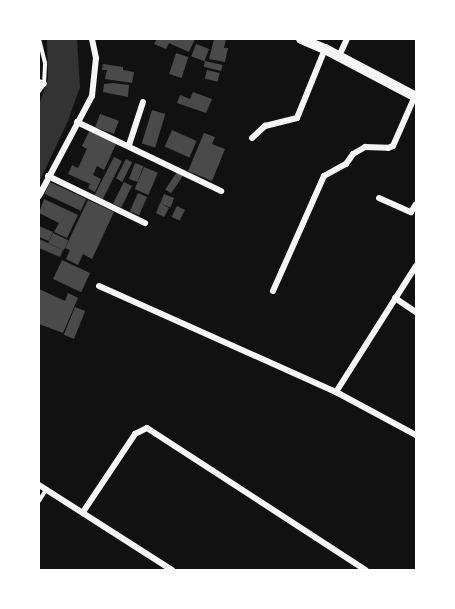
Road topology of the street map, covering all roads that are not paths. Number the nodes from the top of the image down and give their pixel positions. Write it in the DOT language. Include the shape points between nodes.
graph roads {
  1 [pos="39,39"];
  2 [pos="92,39"];
  3 [pos="301,39"];
  4 [pos="347,39"];
  5 [pos="325,49"];
  6 [pos="339,56"];
  7 [pos="42,83"];
  8 [pos="39,92"];
  9 [pos="415,97"];
  10 [pos="143,102"];
  11 [pos="77,122"];
  12 [pos="252,138"];
  13 [pos="129,145"];
  14 [pos="48,176"];
  15 [pos="221,191"];
  16 [pos="39,196"];
  17 [pos="379,198"];
  18 [pos="416,204"];
  19 [pos="145,223"];
  20 [pos="416,266"];
  21 [pos="99,285"];
  22 [pos="273,291"];
  23 [pos="395,298"];
  24 [pos="416,312"];
  25 [pos="336,392"];
  26 [pos="416,435"];
  27 [pos="39,485"];
  28 [pos="46,490"];
  29 [pos="39,501"];
  30 [pos="83,512"];
  31 [pos="172,570"];
  32 [pos="366,570"];
  1 -- 7 [label="lane" via="45,63"];
  2 -- 11 [label="street" via="96,58 92,96"];
  3 -- 5 [label="main road"];
  4 -- 6 [label="street"];
  5 -- 6 [label="main road"];
  5 -- 12 [label="street" via="297,118 265,126"];
  6 -- 9 [label="main road"];
  7 -- 8 [label="lane"];
  9 -- 22 [label="street" via="393,146 364,147 346,164 324,176"];
  10 -- 13 [label="street"];
  11 -- 13 [label="street"];
  11 -- 14 [label="street"];
  13 -- 15 [label="street"];
  14 -- 16 [label="street"];
  14 -- 19 [label="street"];
  17 -- 18 [label="street" via="411,212"];
  20 -- 23 [label="street"];
  21 -- 25 [label="street"];
  23 -- 24 [label="street"];
  23 -- 25 [label="street"];
  25 -- 26 [label="street"];
  27 -- 28 [label="street"];
  28 -- 29 [label="lane"];
  28 -- 30 [label="street"];
  30 -- 31 [label="street"];
  30 -- 32 [label="street" via="135,434 147,428"];
}
